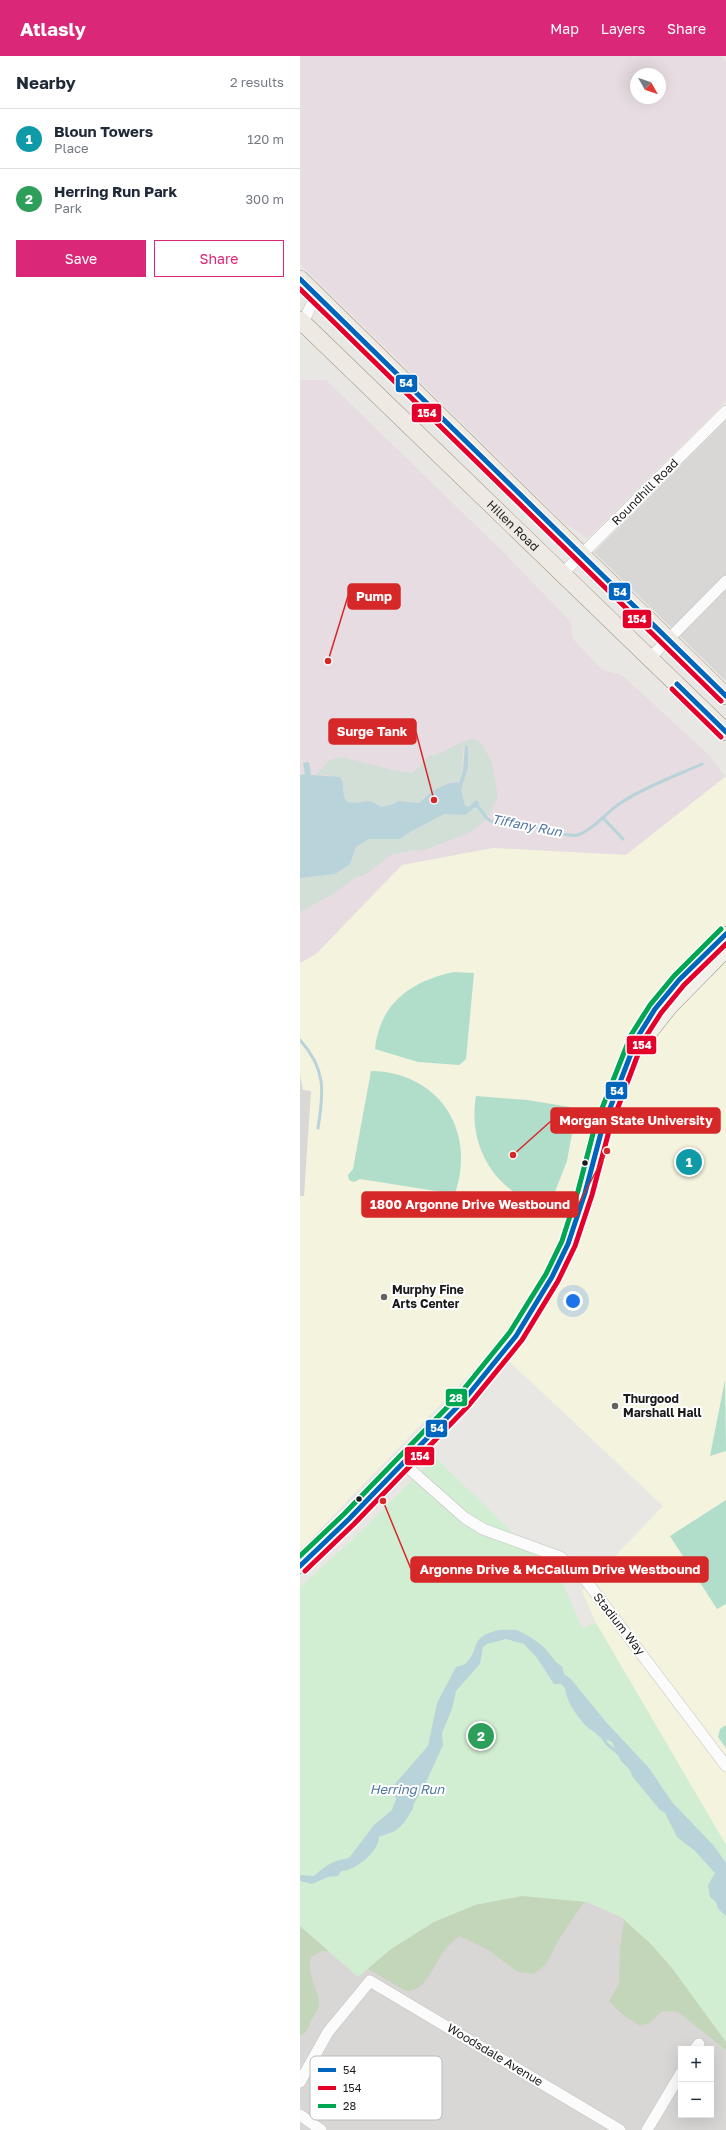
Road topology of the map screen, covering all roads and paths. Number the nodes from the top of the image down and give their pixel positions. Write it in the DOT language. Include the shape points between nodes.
graph roads {
  1 [pos="300,279"];
  2 [pos="316,295"];
  3 [pos="301,323"];
  4 [pos="726,411"];
  5 [pos="582,555"];
  6 [pos="563,573"];
  7 [pos="726,581"];
  8 [pos="669,639"];
  9 [pos="650,658"];
  10 [pos="726,696"];
  11 [pos="726,732"];
  12 [pos="726,934"];
  13 [pos="726,950"];
  14 [pos="630,1060"];
  15 [pos="404,1464"];
  16 [pos="300,1566"];
  17 [pos="726,1766"];
  18 [pos="315,2056"];
  19 [pos="310,2064"];
  20 [pos="678,2078"];
  21 [pos="300,2082"];
  22 [pos="300,2115"];
  23 [pos="321,2130"];
  24 [pos="620,2130"];
  25 [pos="647,2130"];
  1 -- 2 [label="main road"];
  2 -- 3 [label="street"];
  2 -- 5 [label="main road"];
  3 -- 6 [label="main road, Hillen Road"];
  4 -- 5 [label="street, Roundhill Road"];
  5 -- 6 [label="street, Roundhill Road"];
  5 -- 8 [label="main road"];
  6 -- 9 [label="main road, Hillen Road"];
  7 -- 8 [label="street"];
  8 -- 9 [label="street"];
  8 -- 10 [label="main road"];
  9 -- 11 [label="main road, Hillen Road"];
  12 -- 14 [label="main road" via="683,976 655,1009 637,1038"];
  13 -- 14 [label="main road" via="670,1007"];
  14 -- 15 [label="main road" via="602,1130 568,1244 552,1277 516,1336 490,1370"];
  15 -- 16 [label="main road"];
  15 -- 17 [label="street, Stadium Way" via="460,1514 483,1529 560,1557 584,1578"];
  18 -- 24 [label="street, Woodsdale Avenue" via="328,2032 370,1981"];
  19 -- 21 [label="street, Woodsdale Avenue"];
  20 -- 25 [label="street"];
  22 -- 23 [label="street"];
}
